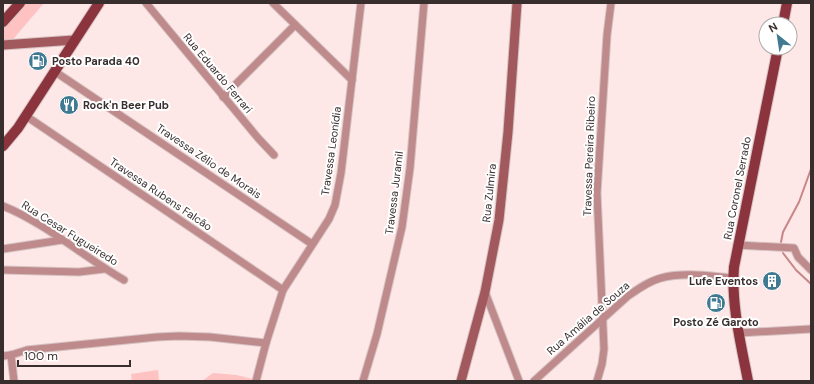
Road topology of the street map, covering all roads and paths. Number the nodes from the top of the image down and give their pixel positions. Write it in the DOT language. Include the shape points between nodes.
graph roads {
  1 [pos="20,3"];
  2 [pos="99,3"];
  3 [pos="146,3"];
  4 [pos="273,3"];
  5 [pos="361,3"];
  6 [pos="424,3"];
  7 [pos="517,3"];
  8 [pos="610,3"];
  9 [pos="787,3"];
  10 [pos="785,16"];
  11 [pos="3,22"];
  12 [pos="295,25"];
  13 [pos="74,40"];
  14 [pos="3,45"];
  15 [pos="776,56"];
  16 [pos="54,71"];
  17 [pos="352,80"];
  18 [pos="224,97"];
  19 [pos="26,116"];
  20 [pos="3,146"];
  21 [pos="274,155"];
  22 [pos="3,206"];
  23 [pos="62,240"];
  24 [pos="312,244"];
  25 [pos="738,246"];
  26 [pos="3,249"];
  27 [pos="104,268"];
  28 [pos="3,270"];
  29 [pos="811,270"];
  30 [pos="733,278"];
  31 [pos="124,280"];
  32 [pos="283,290"];
  33 [pos="485,292"];
  34 [pos="602,319"];
  35 [pos="811,329"];
  36 [pos="739,333"];
  37 [pos="266,343"];
  38 [pos="11,355"];
  39 [pos="3,356"];
  40 [pos="14,381"];
  41 [pos="256,381"];
  42 [pos="363,381"];
  43 [pos="461,381"];
  44 [pos="519,381"];
  45 [pos="534,381"];
  46 [pos="597,381"];
  47 [pos="748,381"];
  1 -- 11 [label="main road"];
  2 -- 13 [label="main road"];
  3 -- 18 [label="street, Rua Eduardo Ferrari"];
  4 -- 12 [label="street"];
  5 -- 17 [label="street, Travessa Leonídia"];
  6 -- 42 [label="street, Travessa Juramil" via="410,168 402,227 377,334"];
  7 -- 33 [label="street, Rua Zulmira" via="502,195"];
  8 -- 34 [label="street, Travessa Pereira Ribeiro" via="597,193"];
  9 -- 10 [label="main road"];
  12 -- 17 [label="street"];
  12 -- 18 [label="street"];
  13 -- 14 [label="street"];
  13 -- 16 [label="main road"];
  15 -- 25 [label="main road, Rua Coronel Serrado"];
  16 -- 19 [label="main road"];
  16 -- 24 [label="street, Travessa Zélio de Morais"];
  17 -- 24 [label="street, Travessa Leonídia" via="335,205"];
  18 -- 21 [label="street, Rua Eduardo Ferrari"];
  19 -- 20 [label="main road"];
  19 -- 32 [label="street, Travessa Rubens Falcão"];
  22 -- 23 [label="street, Rua Cesar Fugueiredo" via="24,215"];
  23 -- 26 [label="street"];
  23 -- 27 [label="street, Rua Cesar Fugueiredo"];
  24 -- 32 [label="street, Travessa Leonídia"];
  25 -- 29 [label="street" via="794,248 798,257"];
  25 -- 30 [label="main road, Rua Coronel Serrado"];
  27 -- 28 [label="street" via="79,272"];
  27 -- 31 [label="street, Rua Cesar Fugueiredo"];
  30 -- 34 [label="street, Rua Amália de Souza" via="679,275 660,278 628,296"];
  30 -- 36 [label="main road, Rua Coronel Serrado"];
  32 -- 37 [label="street, Travessa Leonídia"];
  33 -- 43 [label="street, Rua Zulmira"];
  33 -- 44 [label="street"];
  34 -- 45 [label="street, Rua Amália de Souza"];
  34 -- 46 [label="street, Travessa Pereira Ribeiro" via="604,349"];
  35 -- 36 [label="street"];
  36 -- 47 [label="main road, Rua Coronel Serrado"];
  37 -- 38 [label="street" via="210,337 157,337 27,350"];
  37 -- 41 [label="street, Travessa Leonídia"];
  38 -- 39 [label="street"];
  38 -- 40 [label="street"];
}
